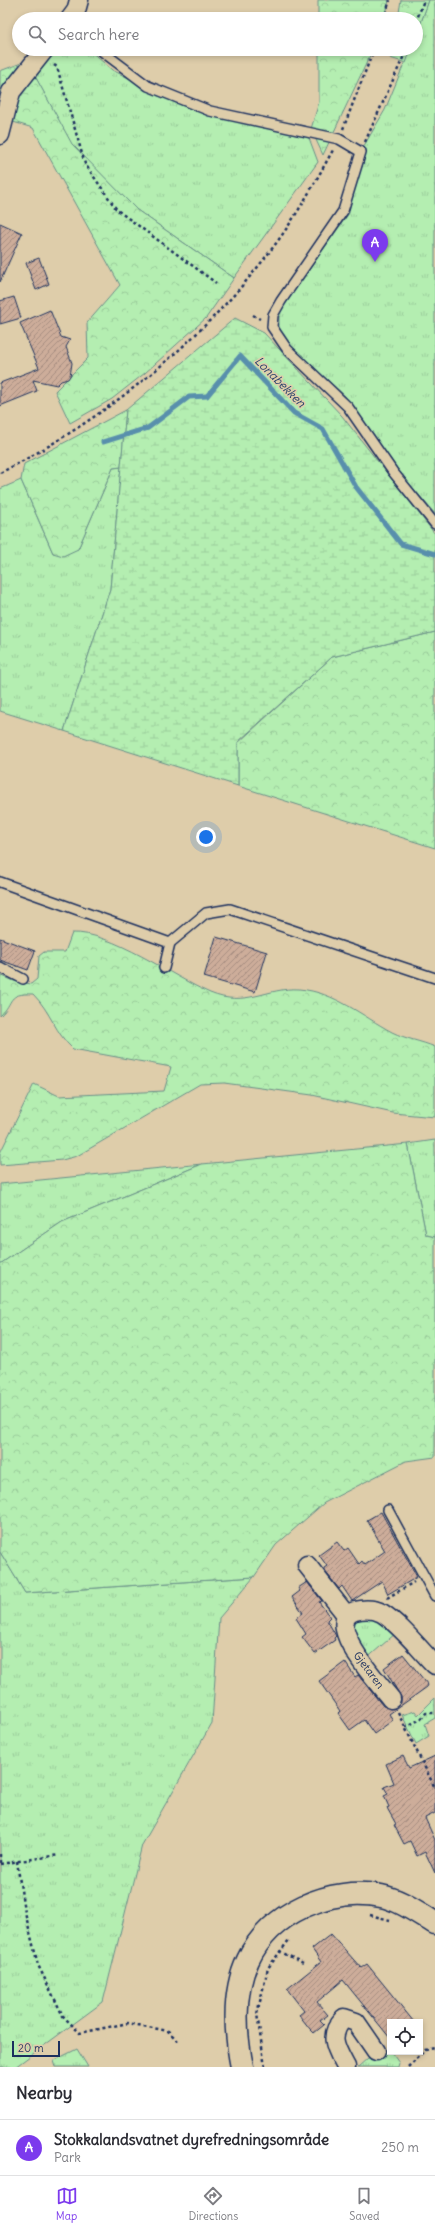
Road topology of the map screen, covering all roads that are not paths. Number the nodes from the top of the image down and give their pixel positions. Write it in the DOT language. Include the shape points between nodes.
graph roads {
  1 [pos="39,56"];
  2 [pos="106,56"];
  3 [pos="0,135"];
  4 [pos="435,524"];
  5 [pos="0,882"];
  6 [pos="170,943"];
  7 [pos="0,968"];
  8 [pos="164,968"];
  9 [pos="435,978"];
  10 [pos="24,979"];
  11 [pos="388,1510"];
  12 [pos="307,1565"];
  13 [pos="435,1596"];
  14 [pos="348,1616"];
  15 [pos="435,1665"];
  16 [pos="392,1699"];
  17 [pos="435,1923"];
  18 [pos="376,2051"];
  19 [pos="242,2067"];
  20 [pos="346,2067"];
  1 -- 3 [label="street" via="11,92"];
  2 -- 4 [label="lane" via="148,86 210,111 339,139 361,152 343,211 281,301 273,315 272,328 286,349 348,407 393,472"];
  5 -- 6 [label="lane"];
  6 -- 8 [label="lane"];
  6 -- 9 [label="lane" via="206,913 230,908"];
  7 -- 10 [label="lane"];
  11 -- 13 [label="lane"];
  12 -- 14 [label="street"];
  14 -- 15 [label="street" via="368,1609 381,1613"];
  14 -- 16 [label="street, Gjetaren" via="344,1623 346,1635 355,1653"];
  17 -- 19 [label="street" via="396,1901 365,1894 328,1898 305,1905 284,1916 248,1959 240,1985 236,2012"];
  18 -- 20 [label="street" via="356,2022 344,2018 337,2025 334,2035 335,2046"];
}
